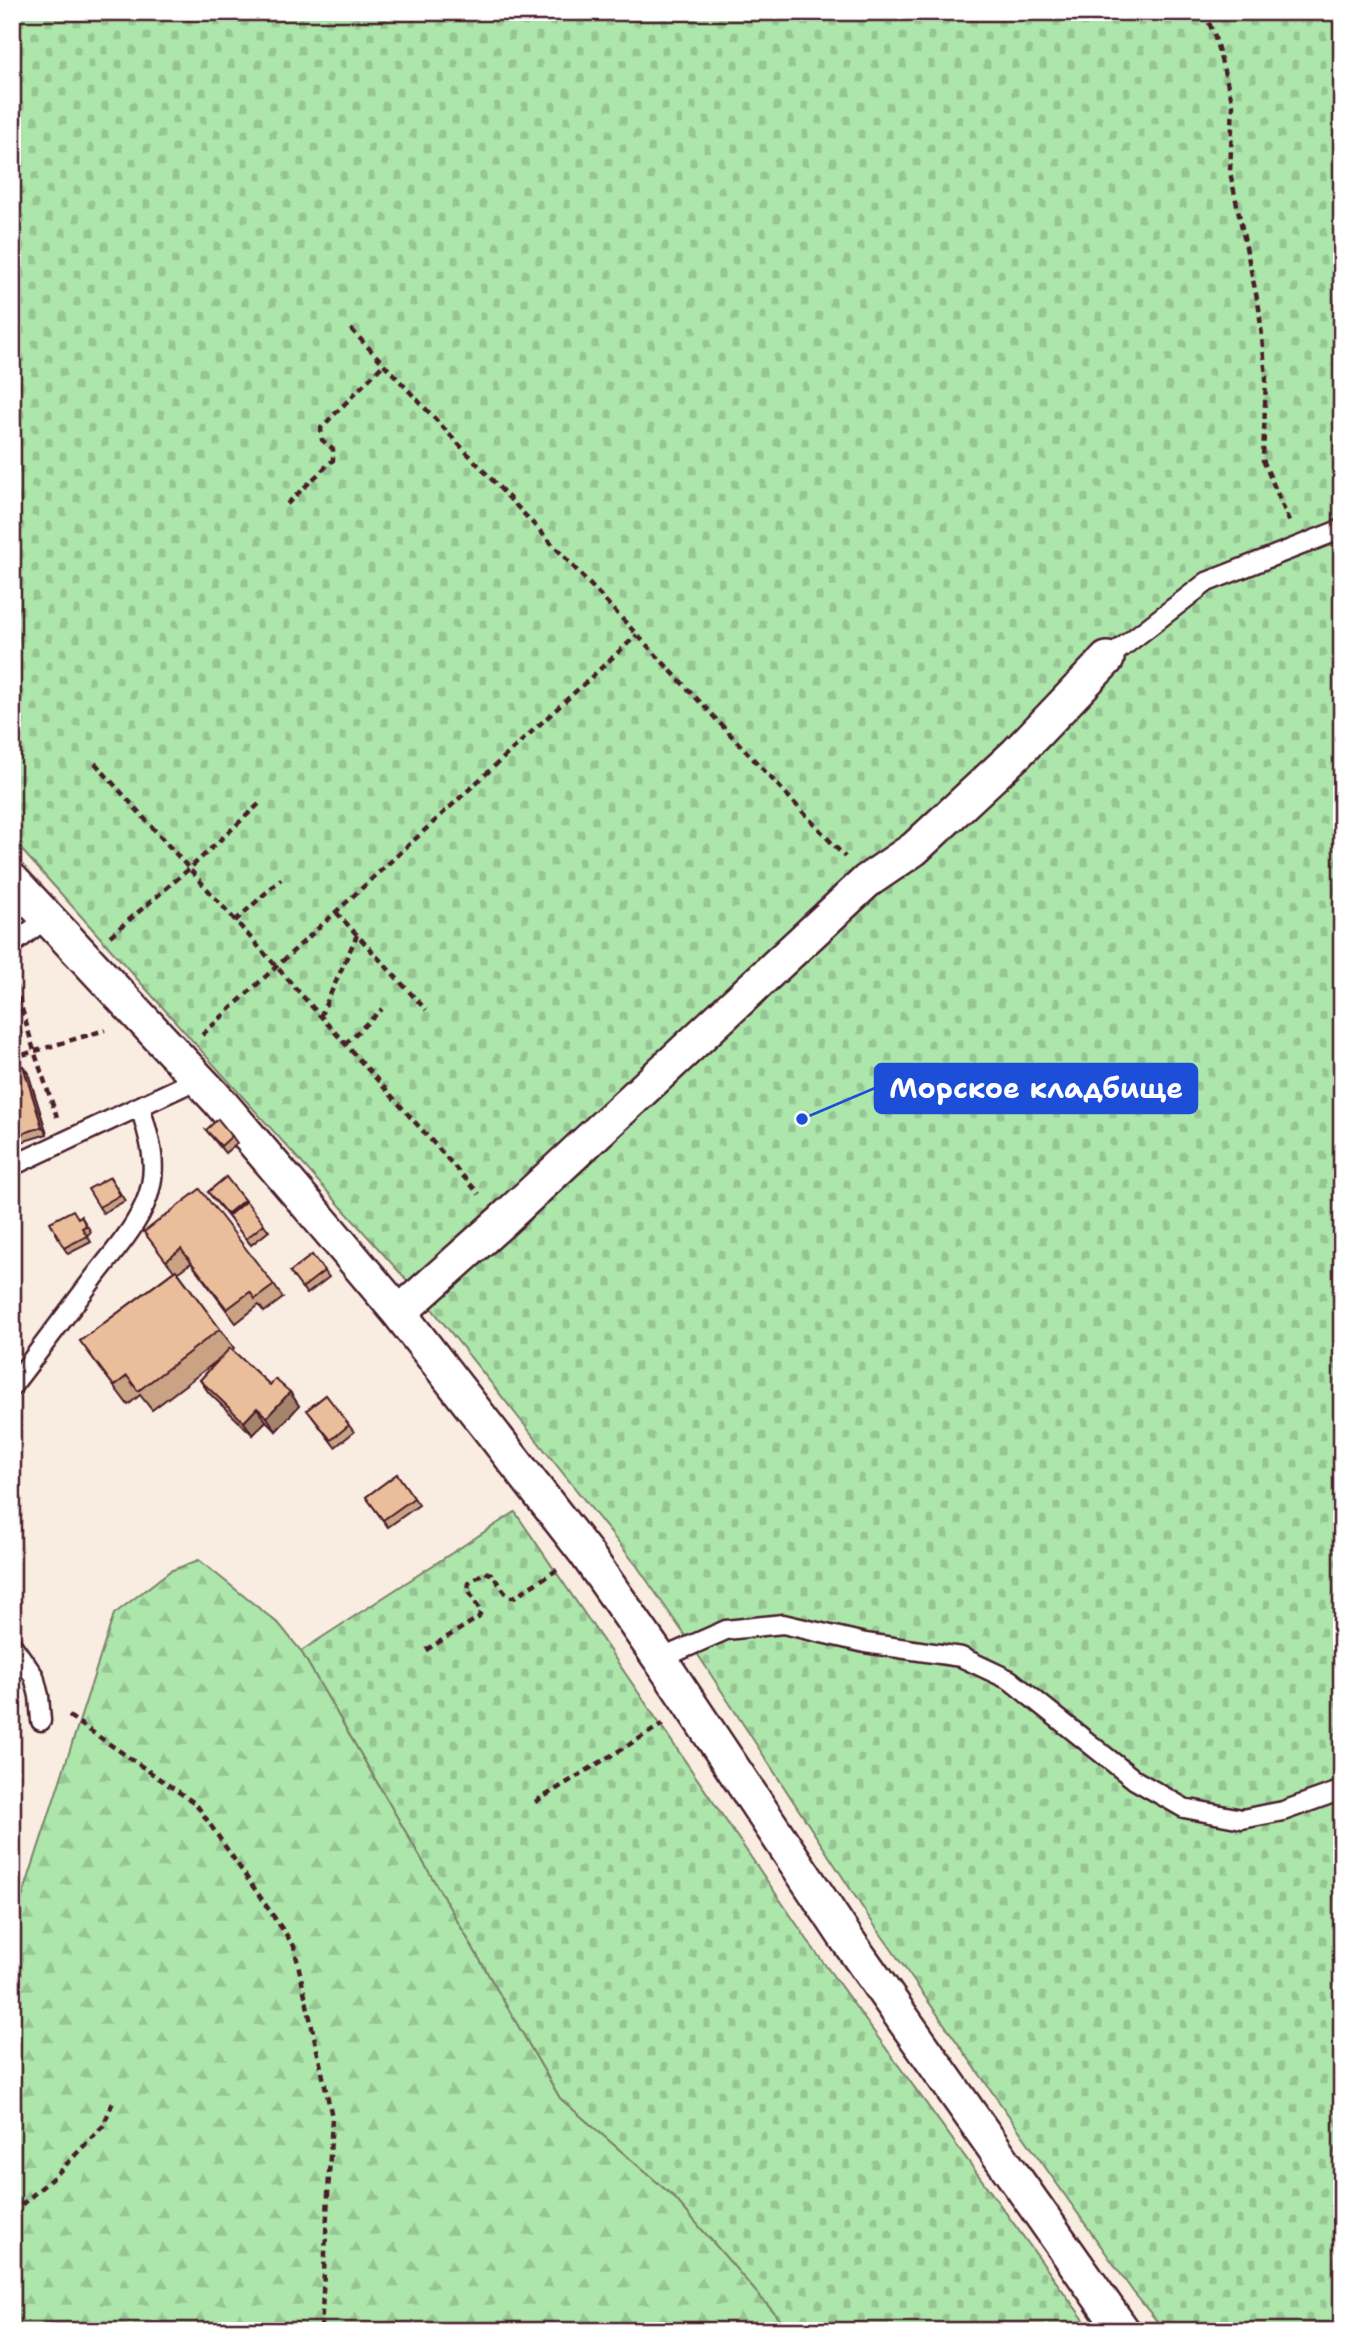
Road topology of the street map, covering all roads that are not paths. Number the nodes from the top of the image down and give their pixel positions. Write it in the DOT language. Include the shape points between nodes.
graph roads {
  1 [pos="1342,528"];
  2 [pos="1107,659"];
  3 [pos="12,880"];
  4 [pos="48,918"];
  5 [pos="12,945"];
  6 [pos="188,1068"];
  7 [pos="140,1106"];
  8 [pos="12,1166"];
  9 [pos="399,1313"];
  10 [pos="12,1386"];
  11 [pos="12,1645"];
  12 [pos="660,1660"];
  13 [pos="41,1721"];
  14 [pos="1342,1790"];
  15 [pos="1123,2331"];
  1 -- 2 [label="lane" via="1207,582"];
  2 -- 9 [label="street" via="1017,753 914,849 867,881"];
  3 -- 4 [label="street"];
  4 -- 5 [label="lane"];
  4 -- 6 [label="street"];
  6 -- 7 [label="lane"];
  6 -- 9 [label="street"];
  7 -- 8 [label="lane"];
  7 -- 10 [label="lane" via="154,1158 146,1200 116,1249"];
  9 -- 12 [label="street" via="584,1552"];
  11 -- 13 [label="lane" via="34,1676"];
  12 -- 14 [label="lane" via="726,1630 783,1624 865,1643 961,1657 1010,1680 1135,1780 1184,1808 1242,1819 1283,1811"];
  12 -- 15 [label="street" via="854,1949"];
}
